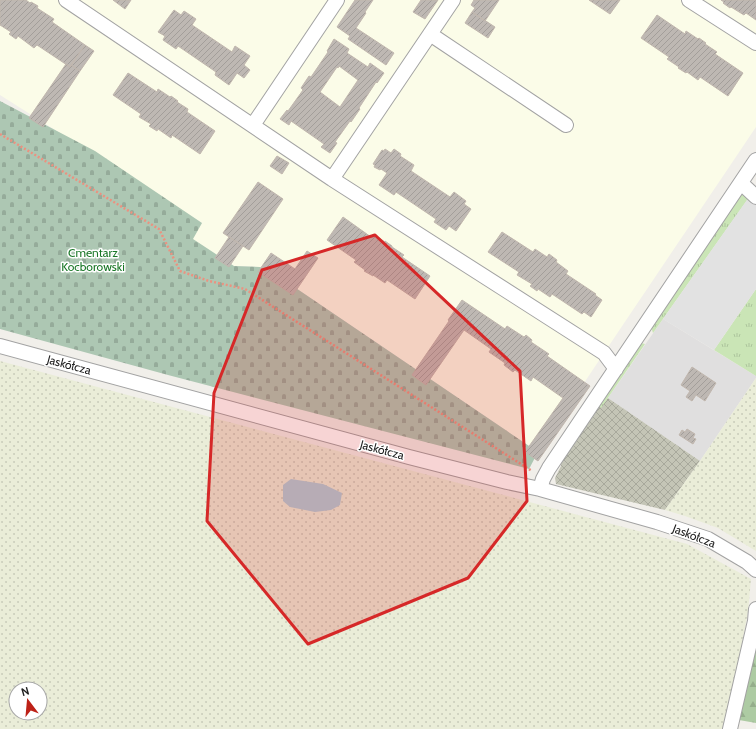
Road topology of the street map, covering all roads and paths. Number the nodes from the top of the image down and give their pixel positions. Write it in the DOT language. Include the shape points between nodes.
graph roads {
  1 [pos="66,0"];
  2 [pos="338,0"];
  3 [pos="453,0"];
  4 [pos="689,0"];
  5 [pos="430,34"];
  6 [pos="756,43"];
  7 [pos="253,125"];
  8 [pos="566,125"];
  9 [pos="0,134"];
  10 [pos="756,160"];
  11 [pos="332,178"];
  12 [pos="741,183"];
  13 [pos="756,197"];
  14 [pos="0,346"];
  15 [pos="616,369"];
  16 [pos="541,484"];
  17 [pos="756,570"];
  18 [pos="756,609"];
  19 [pos="730,729"];
  1 -- 7 [label="street"];
  2 -- 7 [label="street"];
  3 -- 5 [label="street"];
  4 -- 6 [label="street"];
  5 -- 8 [label="street"];
  5 -- 11 [label="street"];
  7 -- 11 [label="street"];
  9 -- 16 [label="path" via="159,229 180,271 245,289"];
  10 -- 12 [label="street"];
  11 -- 15 [label="street" via="604,352"];
  12 -- 13 [label="street"];
  12 -- 15 [label="street"];
  14 -- 16 [label="street, Jaskółcza" via="506,482"];
  15 -- 16 [label="street" via="549,468"];
  16 -- 17 [label="street, Jaskółcza" via="708,539 748,562"];
  18 -- 19 [label="street"];
}
